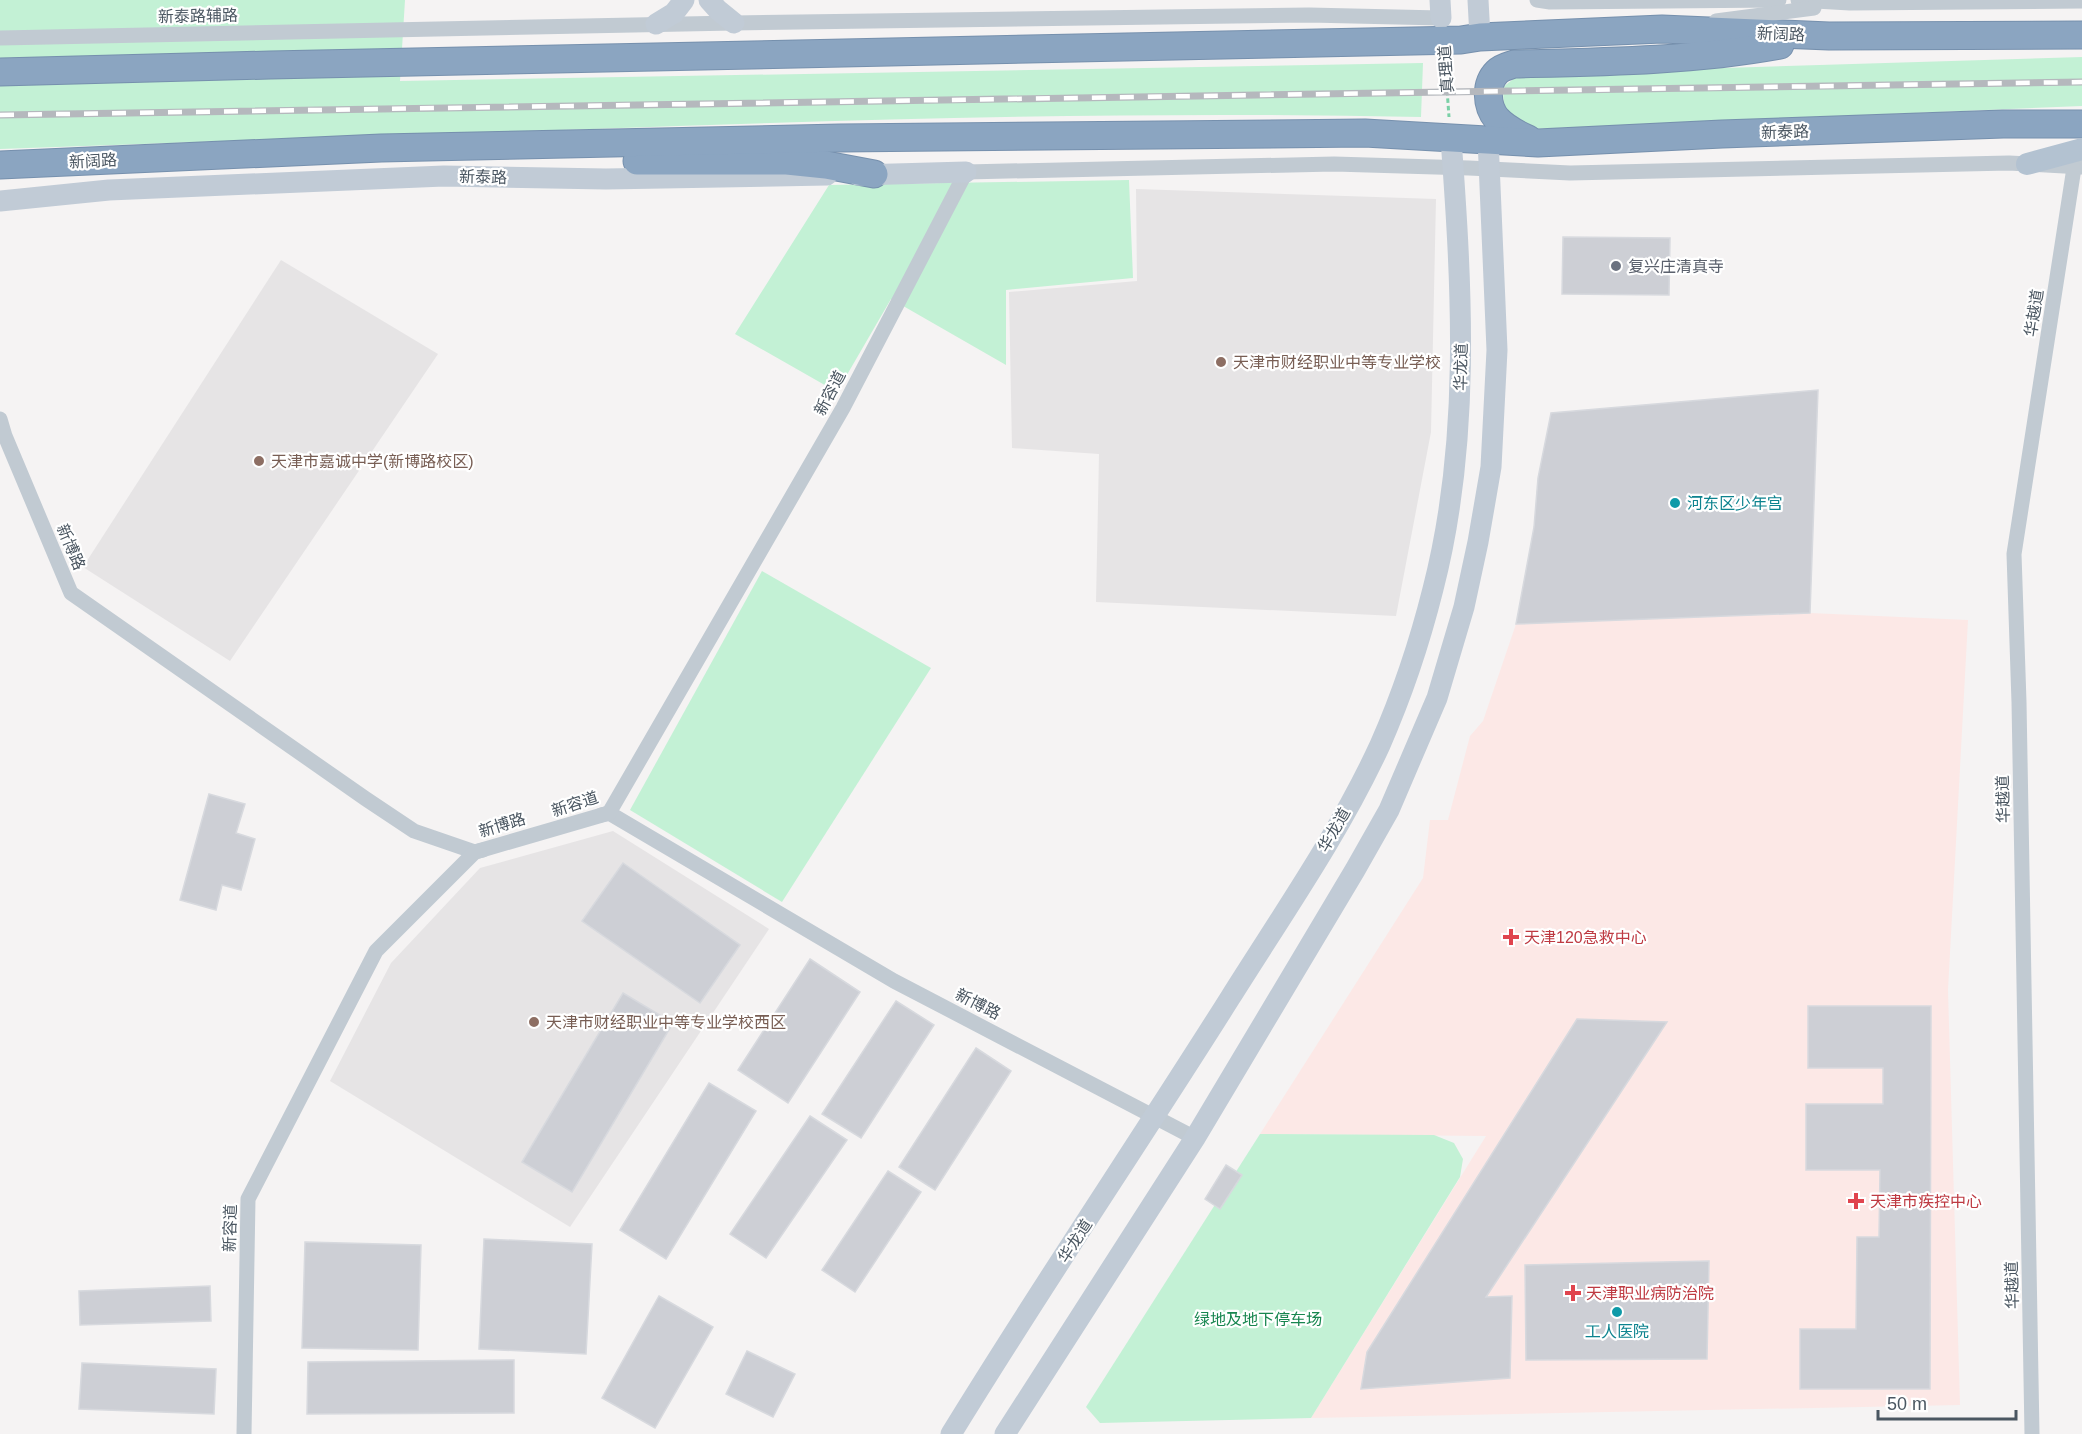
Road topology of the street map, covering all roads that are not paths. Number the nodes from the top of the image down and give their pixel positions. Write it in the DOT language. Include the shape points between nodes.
graph roads {
  1 [pos="684,0"];
  2 [pos="710,0"];
  3 [pos="1478,0"];
  4 [pos="1537,0"];
  5 [pos="1779,0"];
  6 [pos="1798,0"];
  7 [pos="2082,1"];
  8 [pos="1850,3"];
  9 [pos="1441,19"];
  10 [pos="734,23"];
  11 [pos="656,24"];
  12 [pos="1662,29"];
  13 [pos="2082,35"];
  14 [pos="1829,36"];
  15 [pos="1480,37"];
  16 [pos="0,38"];
  17 [pos="0,72"];
  18 [pos="2082,124"];
  19 [pos="1451,139"];
  20 [pos="1488,139"];
  21 [pos="1538,143"];
  22 [pos="483,146"];
  23 [pos="2079,162"];
  24 [pos="2028,164"];
  25 [pos="0,165"];
  26 [pos="1470,168"];
  27 [pos="966,172"];
  28 [pos="874,174"];
  29 [pos="0,201"];
  30 [pos="0,419"];
  31 [pos="609,813"];
  32 [pos="476,852"];
  33 [pos="1156,1116"];
  34 [pos="1195,1138"];
  35 [pos="244,1434"];
  36 [pos="951,1434"];
  37 [pos="1005,1434"];
  38 [pos="2032,1434"];
  1 -- 11 [label="main road" via="674,13"];
  2 -- 10 [label="main road"];
  3 -- 15 [label="main road"];
  4 -- 5 [label="street"];
  6 -- 8 [label="street"];
  7 -- 8 [label="street"];
  8 -- 12 [label="street"];
  9 -- 10 [label="street, 新泰路辅路" via="1310,15"];
  9 -- 15 [label="highway, 新阔路"];
  9 -- 17 [label="highway, 新阔路"];
  10 -- 11 [label="street, 新泰路辅路"];
  11 -- 16 [label="street, 新泰路辅路"];
  12 -- 14 [label="highway, 新阔路"];
  12 -- 15 [label="highway, 新阔路"];
  13 -- 14 [label="highway, 新阔路"];
  14 -- 21 [label="highway" via="1750,51 1644,61 1505,67 1491,81 1491,111 1507,128"];
  18 -- 21 [label="highway, 新泰路"];
  19 -- 20 [label="highway, 新泰路"];
  19 -- 22 [label="highway, 新泰路" via="1365,133 1060,135"];
  19 -- 26 [label="main road, 华龙道"];
  20 -- 21 [label="highway, 新泰路"];
  20 -- 26 [label="main road"];
  22 -- 25 [label="highway, 新阔路"];
  22 -- 28 [label="highway" via="589,161 787,161"];
  23 -- 24 [label="main road"];
  23 -- 38 [label="street, 华越道" via="2014,554"];
  24 -- 26 [label="street" via="1570,173"];
  26 -- 27 [label="street" via="1262,164"];
  26 -- 33 [label="main road, 华龙道" via="1458,426 1443,542 1417,644 1380,744 1333,834"];
  26 -- 34 [label="main road" via="1497,350 1491,467 1452,653 1415,754 1389,810"];
  27 -- 28 [label="main road, 新泰路"];
  27 -- 31 [label="street, 新容道" via="843,408"];
  28 -- 29 [label="main road, 新泰路" via="606,179 432,177 109,190"];
  30 -- 32 [label="street, 新博路" via="71,593 414,831"];
  31 -- 32 [label="street, 新博路"];
  31 -- 33 [label="street, 新博路" via="894,981"];
  32 -- 35 [label="street, 新容道" via="376,951 248,1199"];
  33 -- 34 [label="street, 新博路"];
  33 -- 36 [label="main road, 华龙道"];
  34 -- 37 [label="main road"];
}
